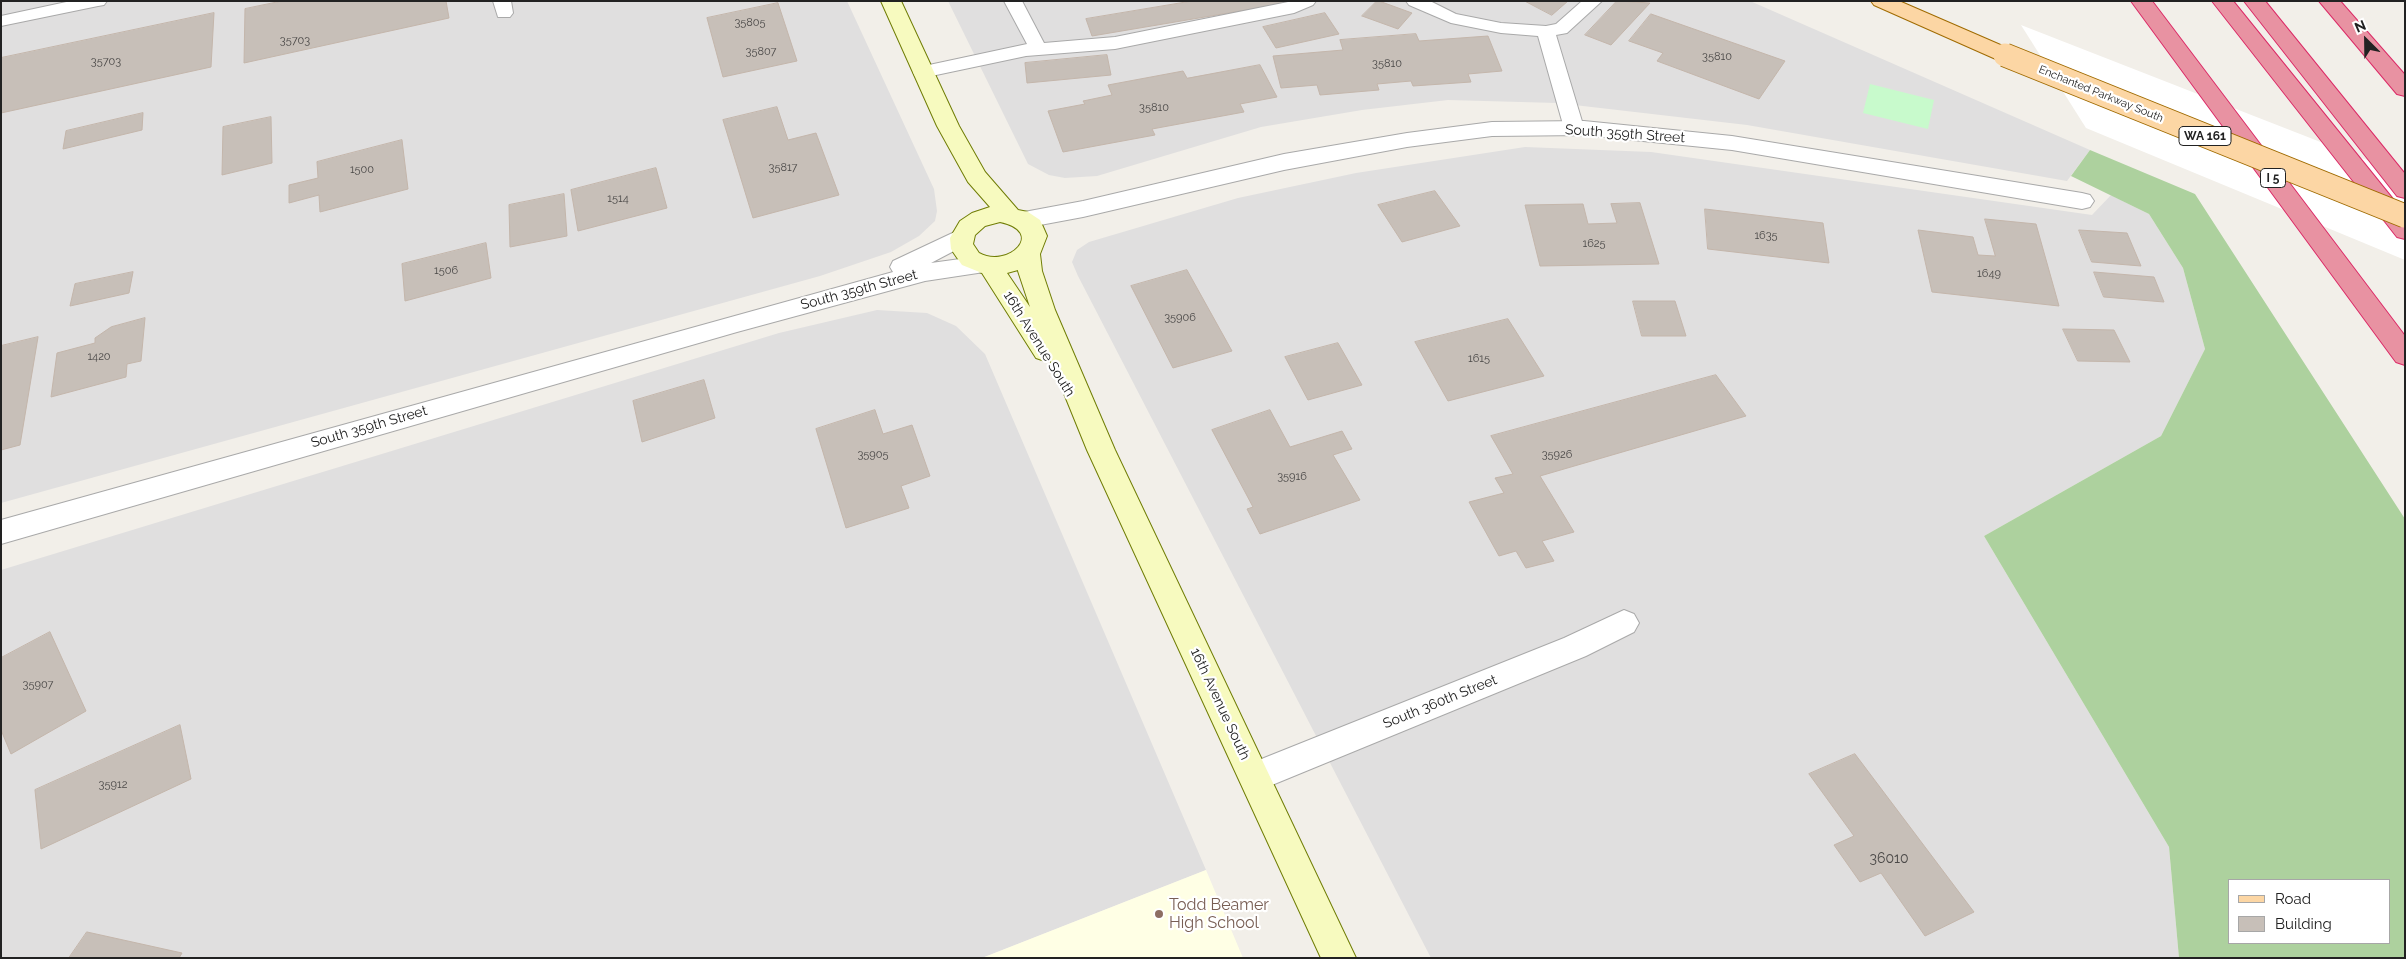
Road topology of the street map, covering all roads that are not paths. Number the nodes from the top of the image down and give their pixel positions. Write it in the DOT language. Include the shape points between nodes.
graph roads {
  1 [pos="16,1"];
  2 [pos="98,1"];
  3 [pos="891,1"];
  4 [pos="1013,1"];
  5 [pos="1308,1"];
  6 [pos="1415,1"];
  7 [pos="1593,1"];
  8 [pos="1881,1"];
  9 [pos="2141,1"];
  10 [pos="2222,1"];
  11 [pos="2254,1"];
  12 [pos="2329,1"];
  13 [pos="7,20"];
  14 [pos="1546,31"];
  15 [pos="1038,49"];
  16 [pos="922,72"];
  17 [pos="2405,89"];
  18 [pos="948,126"];
  19 [pos="1574,128"];
  20 [pos="1168,189"];
  21 [pos="2405,190"];
  22 [pos="2082,201"];
  23 [pos="2405,216"];
  24 [pos="1017,217"];
  25 [pos="967,230"];
  26 [pos="2405,231"];
  27 [pos="1032,247"];
  28 [pos="986,266"];
  29 [pos="737,323"];
  30 [pos="2405,354"];
  31 [pos="1101,450"];
  32 [pos="1,532"];
  33 [pos="1624,623"];
  34 [pos="1255,777"];
  35 [pos="1339,958"];
  1 -- 13 [label="lane"];
  2 -- 13 [label="lane"];
  3 -- 16 [label="street"];
  4 -- 15 [label="lane"];
  5 -- 15 [label="lane" via="1294,8 1115,42"];
  6 -- 14 [label="lane" via="1451,18 1501,28"];
  7 -- 14 [label="lane" via="1561,29"];
  8 -- 23 [label="main road, Enchanted Parkway South / WA 161, bridge" via="2005,55"];
  9 -- 30 [label="highway, I 5"];
  10 -- 26 [label="highway"];
  11 -- 21 [label="highway"];
  12 -- 17 [label="highway"];
  14 -- 19 [label="lane"];
  15 -- 16 [label="lane"];
  16 -- 18 [label="street"];
  18 -- 24 [label="street" via="976,177"];
  18 -- 25 [label="street" via="968,191"];
  19 -- 20 [label="street, South 359th Street" via="1492,129 1407,140 1284,162"];
  19 -- 22 [label="street, South 359th Street" via="1732,143"];
  20 -- 24 [label="street, South 359th Street" via="1083,209"];
  20 -- 27 [label="street, South 359th Street"];
  24 -- 25 [label="street" via="990,215"];
  24 -- 27 [label="street" via="1031,225"];
  25 -- 28 [label="street" via="960,246 964,254"];
  25 -- 29 [label="street, South 359th Street" via="897,269"];
  27 -- 28 [label="street" via="1011,264"];
  27 -- 31 [label="street, 16th Avenue South" via="1030,271 1043,310"];
  28 -- 29 [label="street, South 359th Street" via="925,272"];
  28 -- 31 [label="street, 16th Avenue South" via="1027,320"];
  29 -- 32 [label="street, South 359th Street"];
  31 -- 34 [label="street, 16th Avenue South"];
  33 -- 34 [label="street, South 360th Street" via="1575,647"];
  34 -- 35 [label="street, 16th Avenue South"];
}
